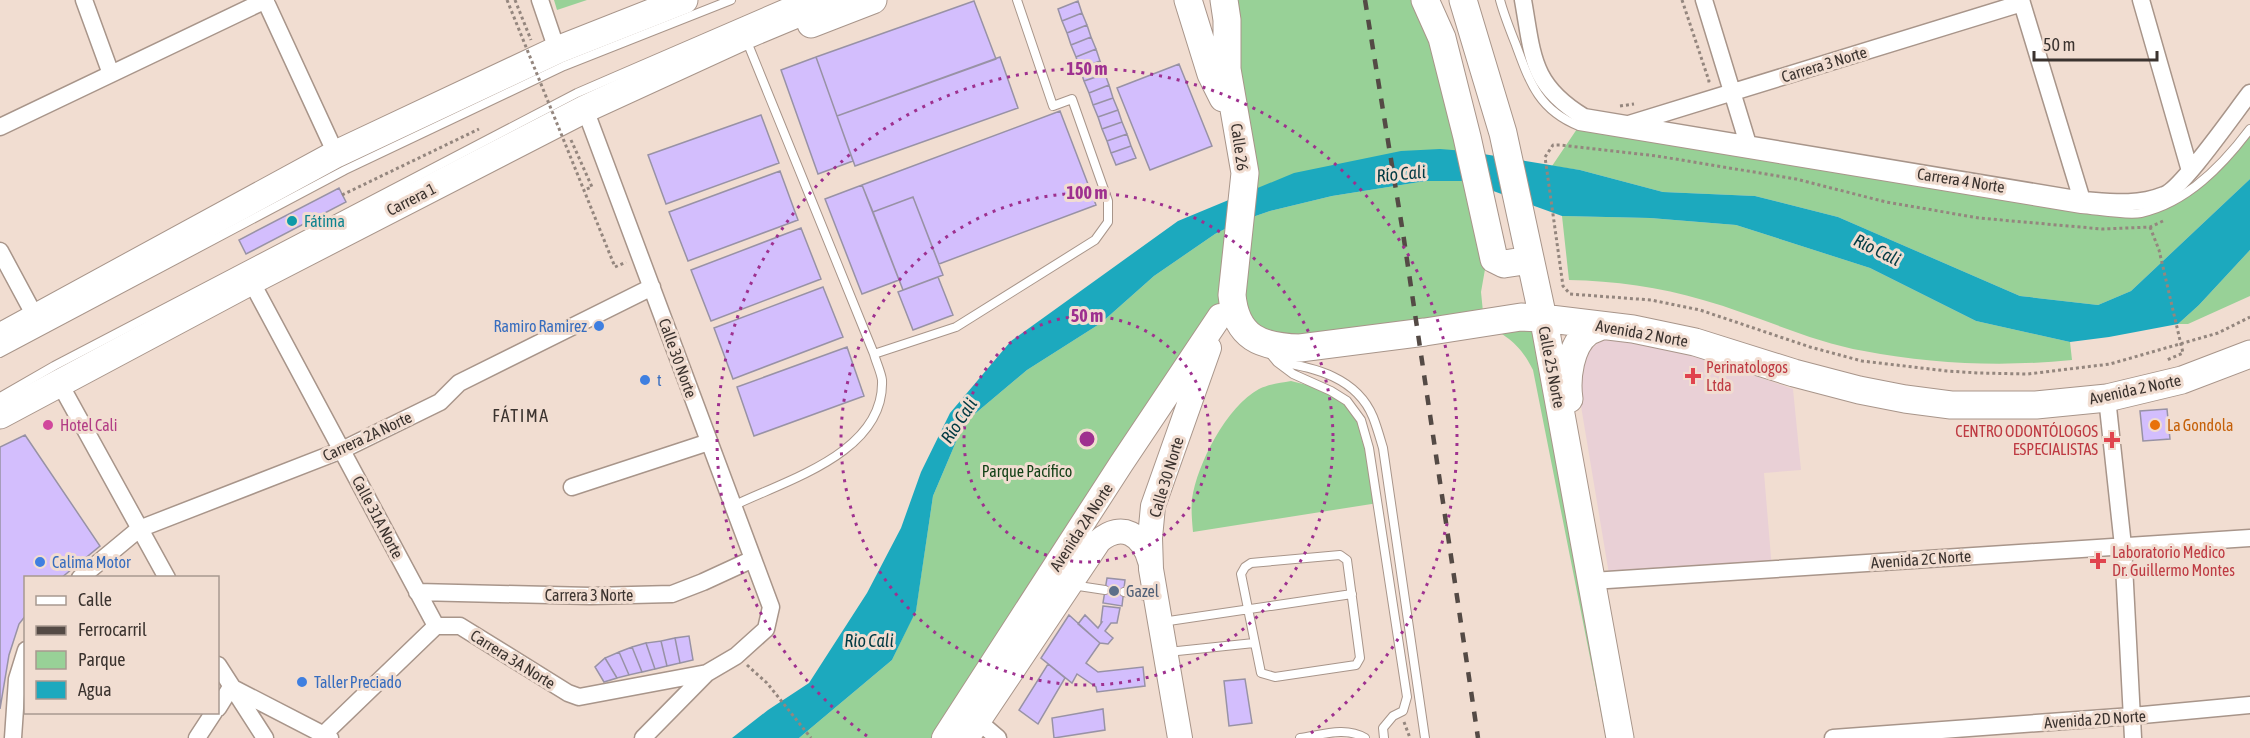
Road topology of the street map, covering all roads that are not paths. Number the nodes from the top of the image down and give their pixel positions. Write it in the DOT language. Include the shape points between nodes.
graph roads {
  1 [pos="84,0"];
  2 [pos="266,0"];
  3 [pos="540,0"];
  4 [pos="684,0"];
  5 [pos="731,0"];
  6 [pos="792,0"];
  7 [pos="830,0"];
  8 [pos="873,0"];
  9 [pos="1017,0"];
  10 [pos="1188,0"];
  11 [pos="1224,0"];
  12 [pos="1425,0"];
  13 [pos="1463,0"];
  14 [pos="1500,0"];
  15 [pos="1523,0"];
  16 [pos="1704,0"];
  17 [pos="2141,0"];
  18 [pos="2022,2"];
  19 [pos="545,47"];
  20 [pos="750,49"];
  21 [pos="676,67"];
  22 [pos="111,74"];
  23 [pos="1731,92"];
  24 [pos="2250,93"];
  25 [pos="585,109"];
  26 [pos="1625,125"];
  27 [pos="0,127"];
  28 [pos="2250,129"];
  29 [pos="1239,131"];
  30 [pos="1748,144"];
  31 [pos="336,154"];
  32 [pos="2190,171"];
  33 [pos="2082,200"];
  34 [pos="0,251"];
  35 [pos="1529,255"];
  36 [pos="251,282"];
  37 [pos="652,287"];
  38 [pos="1226,306"];
  39 [pos="36,318"];
  40 [pos="1542,318"];
  41 [pos="1601,326"];
  42 [pos="0,337"];
  43 [pos="0,352"];
  44 [pos="1270,352"];
  45 [pos="874,354"];
  46 [pos="2247,359"];
  47 [pos="60,384"];
  48 [pos="0,397"];
  49 [pos="2107,398"];
  50 [pos="0,415"];
  51 [pos="1567,441"];
  52 [pos="709,442"];
  53 [pos="342,450"];
  54 [pos="572,487"];
  55 [pos="733,506"];
  56 [pos="139,529"];
  57 [pos="2250,538"];
  58 [pos="2123,546"];
  59 [pos="753,559"];
  60 [pos="1151,569"];
  61 [pos="82,576"];
  62 [pos="166,576"];
  63 [pos="1593,581"];
  64 [pos="1071,585"];
  65 [pos="1105,590"];
  66 [pos="417,592"];
  67 [pos="1124,592"];
  68 [pos="1352,594"];
  69 [pos="1156,597"];
  70 [pos="1248,610"];
  71 [pos="1161,622"];
  72 [pos="436,626"];
  73 [pos="1254,643"];
  74 [pos="1166,652"];
  75 [pos="24,656"];
  76 [pos="219,666"];
  77 [pos="707,673"];
  78 [pos="231,687"];
  79 [pos="2250,705"];
  80 [pos="219,706"];
  81 [pos="213,714"];
  82 [pos="2132,716"];
  83 [pos="969,723"];
  84 [pos="327,736"];
  85 [pos="13,738"];
  86 [pos="197,738"];
  87 [pos="265,738"];
  88 [pos="644,738"];
  89 [pos="944,738"];
  90 [pos="998,738"];
  91 [pos="1180,738"];
  92 [pos="1300,738"];
  93 [pos="1365,738"];
  94 [pos="1384,738"];
  95 [pos="1425,738"];
  96 [pos="1620,738"];
  97 [pos="1833,738"];
  98 [pos="2133,738"];
  1 -- 22 [label="street"];
  2 -- 22 [label="street"];
  2 -- 31 [label="street"];
  3 -- 19 [label="street"];
  4 -- 19 [label="main road"];
  5 -- 43 [label="lane" via="564,66 345,170"];
  6 -- 48 [label="lane" via="577,93"];
  7 -- 21 [label="main road, Carrera 1"];
  8 -- 20 [label="main road"];
  9 -- 45 [label="lane" via="1053,106 1072,99 1108,201 1108,222 1095,240 956,327"];
  10 -- 29 [label="main road" via="1211,75"];
  11 -- 29 [label="main road, Calle 26" via="1227,69"];
  12 -- 35 [label="main road" via="1442,38 1494,259 1504,264"];
  13 -- 35 [label="main road, Calle 25 Norte" via="1503,133"];
  14 -- 28 [label="lane" via="1531,86 1550,109 1579,126 2080,209 2140,214 2174,201 2199,184 2235,150"];
  15 -- 26 [label="street" via="1539,75 1554,96 1584,117"];
  16 -- 23 [label="street"];
  17 -- 32 [label="street"];
  18 -- 23 [label="street, Carrera 3 Norte"];
  18 -- 33 [label="street"];
  19 -- 31 [label="main road"];
  20 -- 21 [label="main road"];
  20 -- 45 [label="lane"];
  21 -- 25 [label="main road, Carrera 1"];
  22 -- 27 [label="street"];
  23 -- 26 [label="street, Carrera 3 Norte"];
  23 -- 30 [label="street"];
  24 -- 32 [label="street, Carrera 4 Norte"];
  25 -- 36 [label="main road, Carrera 1"];
  25 -- 37 [label="street, Calle 30 Norte"];
  26 -- 30 [label="street, Carrera 4 Norte"];
  29 -- 38 [label="main road, Calle 26" via="1245,173 1238,254"];
  30 -- 33 [label="street, Carrera 4 Norte"];
  31 -- 39 [label="main road"];
  32 -- 33 [label="street, Carrera 4 Norte" via="2167,195 2128,204"];
  34 -- 39 [label="street"];
  35 -- 40 [label="main road, Calle 25 Norte"];
  36 -- 47 [label="main road, Carrera 1"];
  36 -- 53 [label="street, Calle 31A Norte"];
  37 -- 52 [label="street, Calle 30 Norte"];
  37 -- 53 [label="street, Carrera 2A Norte" via="459,383 440,402"];
  38 -- 44 [label="main road, Avenida 2 Norte" via="1241,328"];
  38 -- 60 [label="main road, Calle 30 Norte" via="1153,506"];
  38 -- 83 [label="main road, Avenida 2A Norte" via="1121,464"];
  39 -- 42 [label="main road"];
  40 -- 41 [label="main road, Avenida 2 Norte"];
  40 -- 44 [label="main road, Avenida 2 Norte" via="1521,317"];
  40 -- 51 [label="main road, Calle 25 Norte"];
  41 -- 49 [label="main road, Avenida 2 Norte" via="1633,328 1695,342 1794,373 1905,399 1951,405 2036,405"];
  41 -- 51 [label="main road" via="1587,333 1573,359"];
  44 -- 94 [label="lane" via="1293,374 1347,401 1361,420 1369,448 1407,697 1403,711 1383,728"];
  44 -- 95 [label="lane" via="1338,378 1356,390 1373,415 1383,448"];
  45 -- 55 [label="lane" via="882,379 878,409 862,436 834,458"];
  46 -- 49 [label="main road, Avenida 2 Norte"];
  47 -- 50 [label="main road, Carrera 1"];
  47 -- 56 [label="street"];
  49 -- 58 [label="street"];
  51 -- 63 [label="main road, Calle 25 Norte"];
  52 -- 54 [label="street"];
  52 -- 55 [label="street, Calle 30 Norte"];
  53 -- 56 [label="street, Carrera 2A Norte"];
  53 -- 66 [label="street, Calle 31A Norte"];
  55 -- 59 [label="street, Calle 30 Norte"];
  56 -- 61 [label="street, Carrera 2A Norte"];
  56 -- 62 [label="street"];
  57 -- 58 [label="street, Avenida 2C Norte"];
  58 -- 63 [label="street, Avenida 2C Norte"];
  58 -- 82 [label="street"];
  59 -- 66 [label="street, Carrera 3 Norte" via="672,594"];
  59 -- 77 [label="street, Calle 30 Norte" via="771,607 766,629 736,656"];
  60 -- 64 [label="main road, Avenida 2A Norte" via="1144,543 1138,537 1129,533 1110,534 1100,541"];
  60 -- 69 [label="main road, Calle 30 Norte"];
  63 -- 96 [label="main road, Calle 25 Norte"];
  64 -- 65 [label="lane"];
  64 -- 83 [label="main road, Avenida 2A Norte"];
  66 -- 72 [label="street, Calle 31A Norte"];
  67 -- 69 [label="lane"];
  68 -- 70 [label="lane"];
  68 -- 70 [label="lane" via="1347,560 1340,555 1251,563 1241,574"];
  68 -- 73 [label="lane" via="1360,658 1356,665 1268,676 1262,672"];
  69 -- 71 [label="main road, Calle 30 Norte"];
  70 -- 71 [label="lane"];
  70 -- 73 [label="lane"];
  71 -- 74 [label="main road, Calle 30 Norte"];
  72 -- 77 [label="street, Carrera 3A Norte" via="460,626 579,697"];
  72 -- 84 [label="street"];
  73 -- 74 [label="lane"];
  74 -- 91 [label="main road, Calle 30 Norte"];
  75 -- 85 [label="street" via="17,679"];
  76 -- 78 [label="street"];
  77 -- 88 [label="street"];
  78 -- 80 [label="street"];
  78 -- 84 [label="street"];
  78 -- 87 [label="street"];
  79 -- 82 [label="street, Avenida 2D Norte"];
  81 -- 86 [label="street"];
  82 -- 97 [label="street, Avenida 2D Norte"];
  82 -- 98 [label="street"];
  83 -- 89 [label="main road, Avenida 2A Norte"];
  83 -- 90 [label="street"];
  92 -- 93 [label="lane" via="1344,731"];
}
